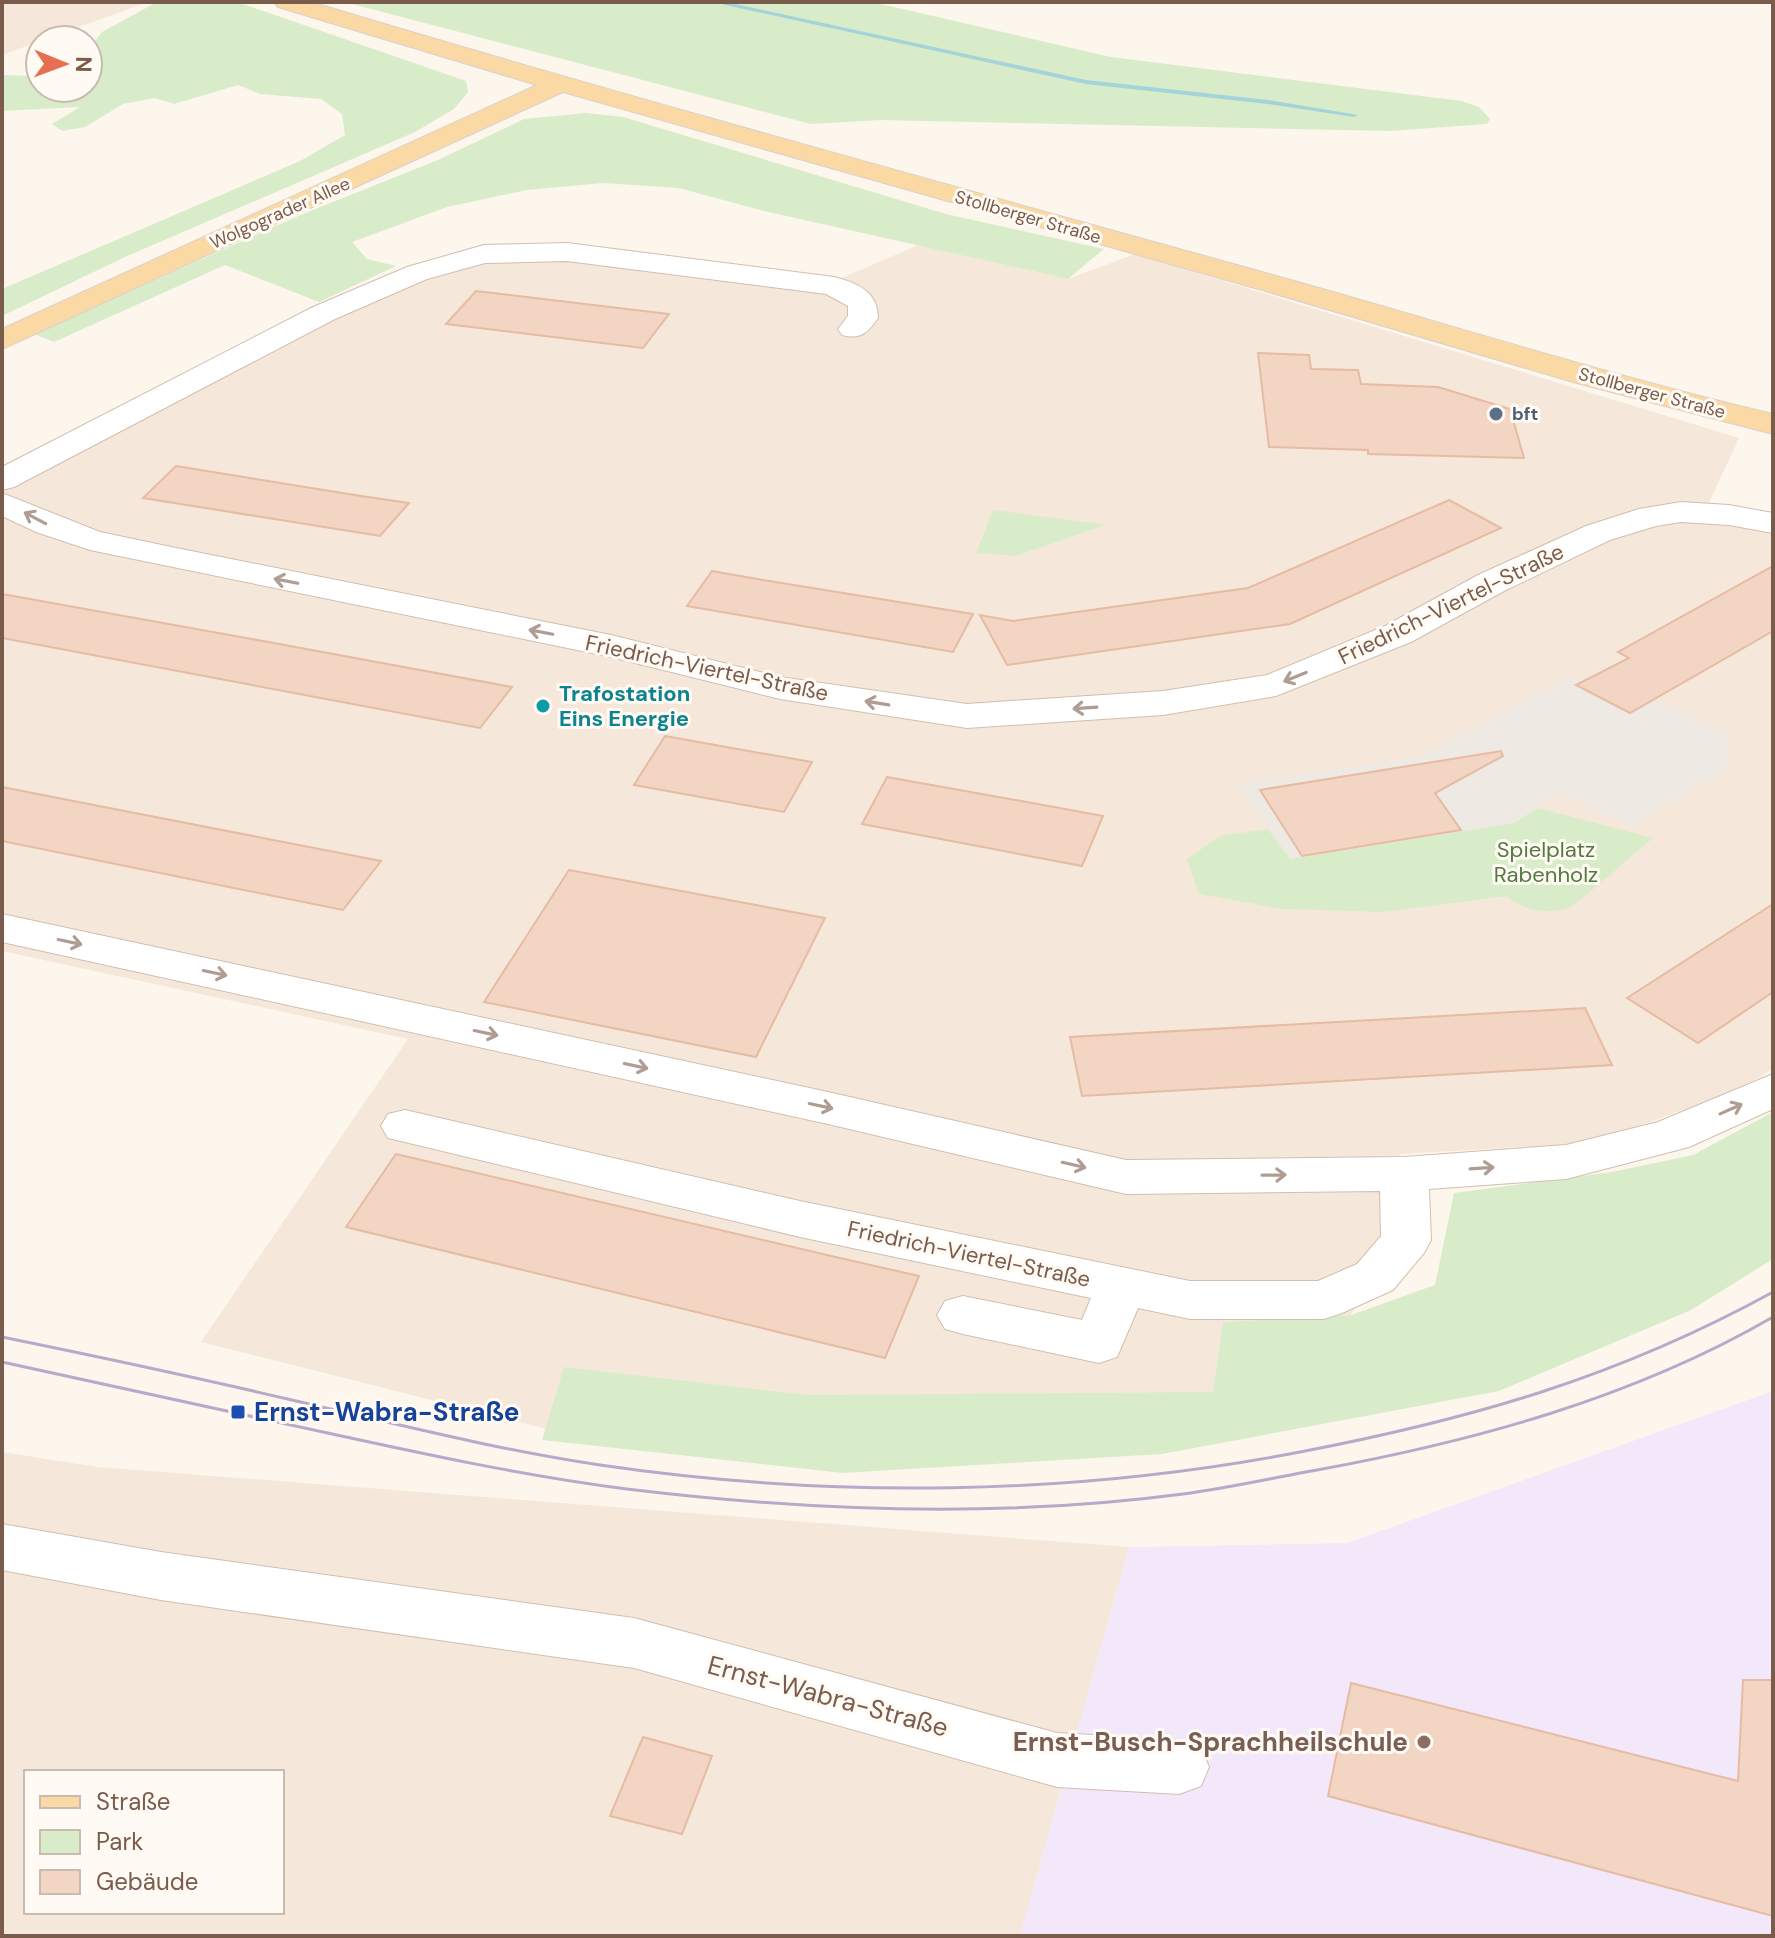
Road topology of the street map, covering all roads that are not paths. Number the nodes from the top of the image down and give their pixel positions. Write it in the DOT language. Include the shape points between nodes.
graph roads {
  1 [pos="286,2"];
  2 [pos="558,85"];
  3 [pos="853,329"];
  4 [pos="2,340"];
  5 [pos="1773,424"];
  6 [pos="2,480"];
  7 [pos="2,503"];
  8 [pos="1773,523"];
  9 [pos="2,928"];
  10 [pos="1773,1090"];
  11 [pos="405,1126"];
  12 [pos="1404,1174"];
  13 [pos="1121,1285"];
  14 [pos="963,1315"];
  15 [pos="2,1547"];
  16 [pos="1179,1767"];
  1 -- 2 [label="main road, Stollberger Straße"];
  2 -- 4 [label="main road, Wolgograder Allee"];
  2 -- 5 [label="main road, Stollberger Straße" via="1592,378"];
  3 -- 6 [label="street" via="863,318 863,302 834,286 567,252 484,254 417,273 324,313"];
  8 -- 7 [label="street, Friedrich-Viertel-Straße, one-way" via="1704,513 1651,516 1598,533 1398,634 1276,685 1163,703 967,716 780,688 611,646 148,553 90,540"];
  9 -- 12 [label="street, one-way" via="1126,1177"];
  12 -- 10 [label="street, one-way" via="1566,1162 1672,1135"];
  11 -- 13 [label="street, Friedrich-Viertel-Straße" via="800,1219"];
  12 -- 13 [label="street, Friedrich-Viertel-Straße" via="1406,1240 1375,1277 1324,1300 1190,1300"];
  13 -- 14 [label="street" via="1099,1343"];
  15 -- 16 [label="street, Ernst-Wabra-Straße" via="161,1576 634,1643 1057,1760"];
}
